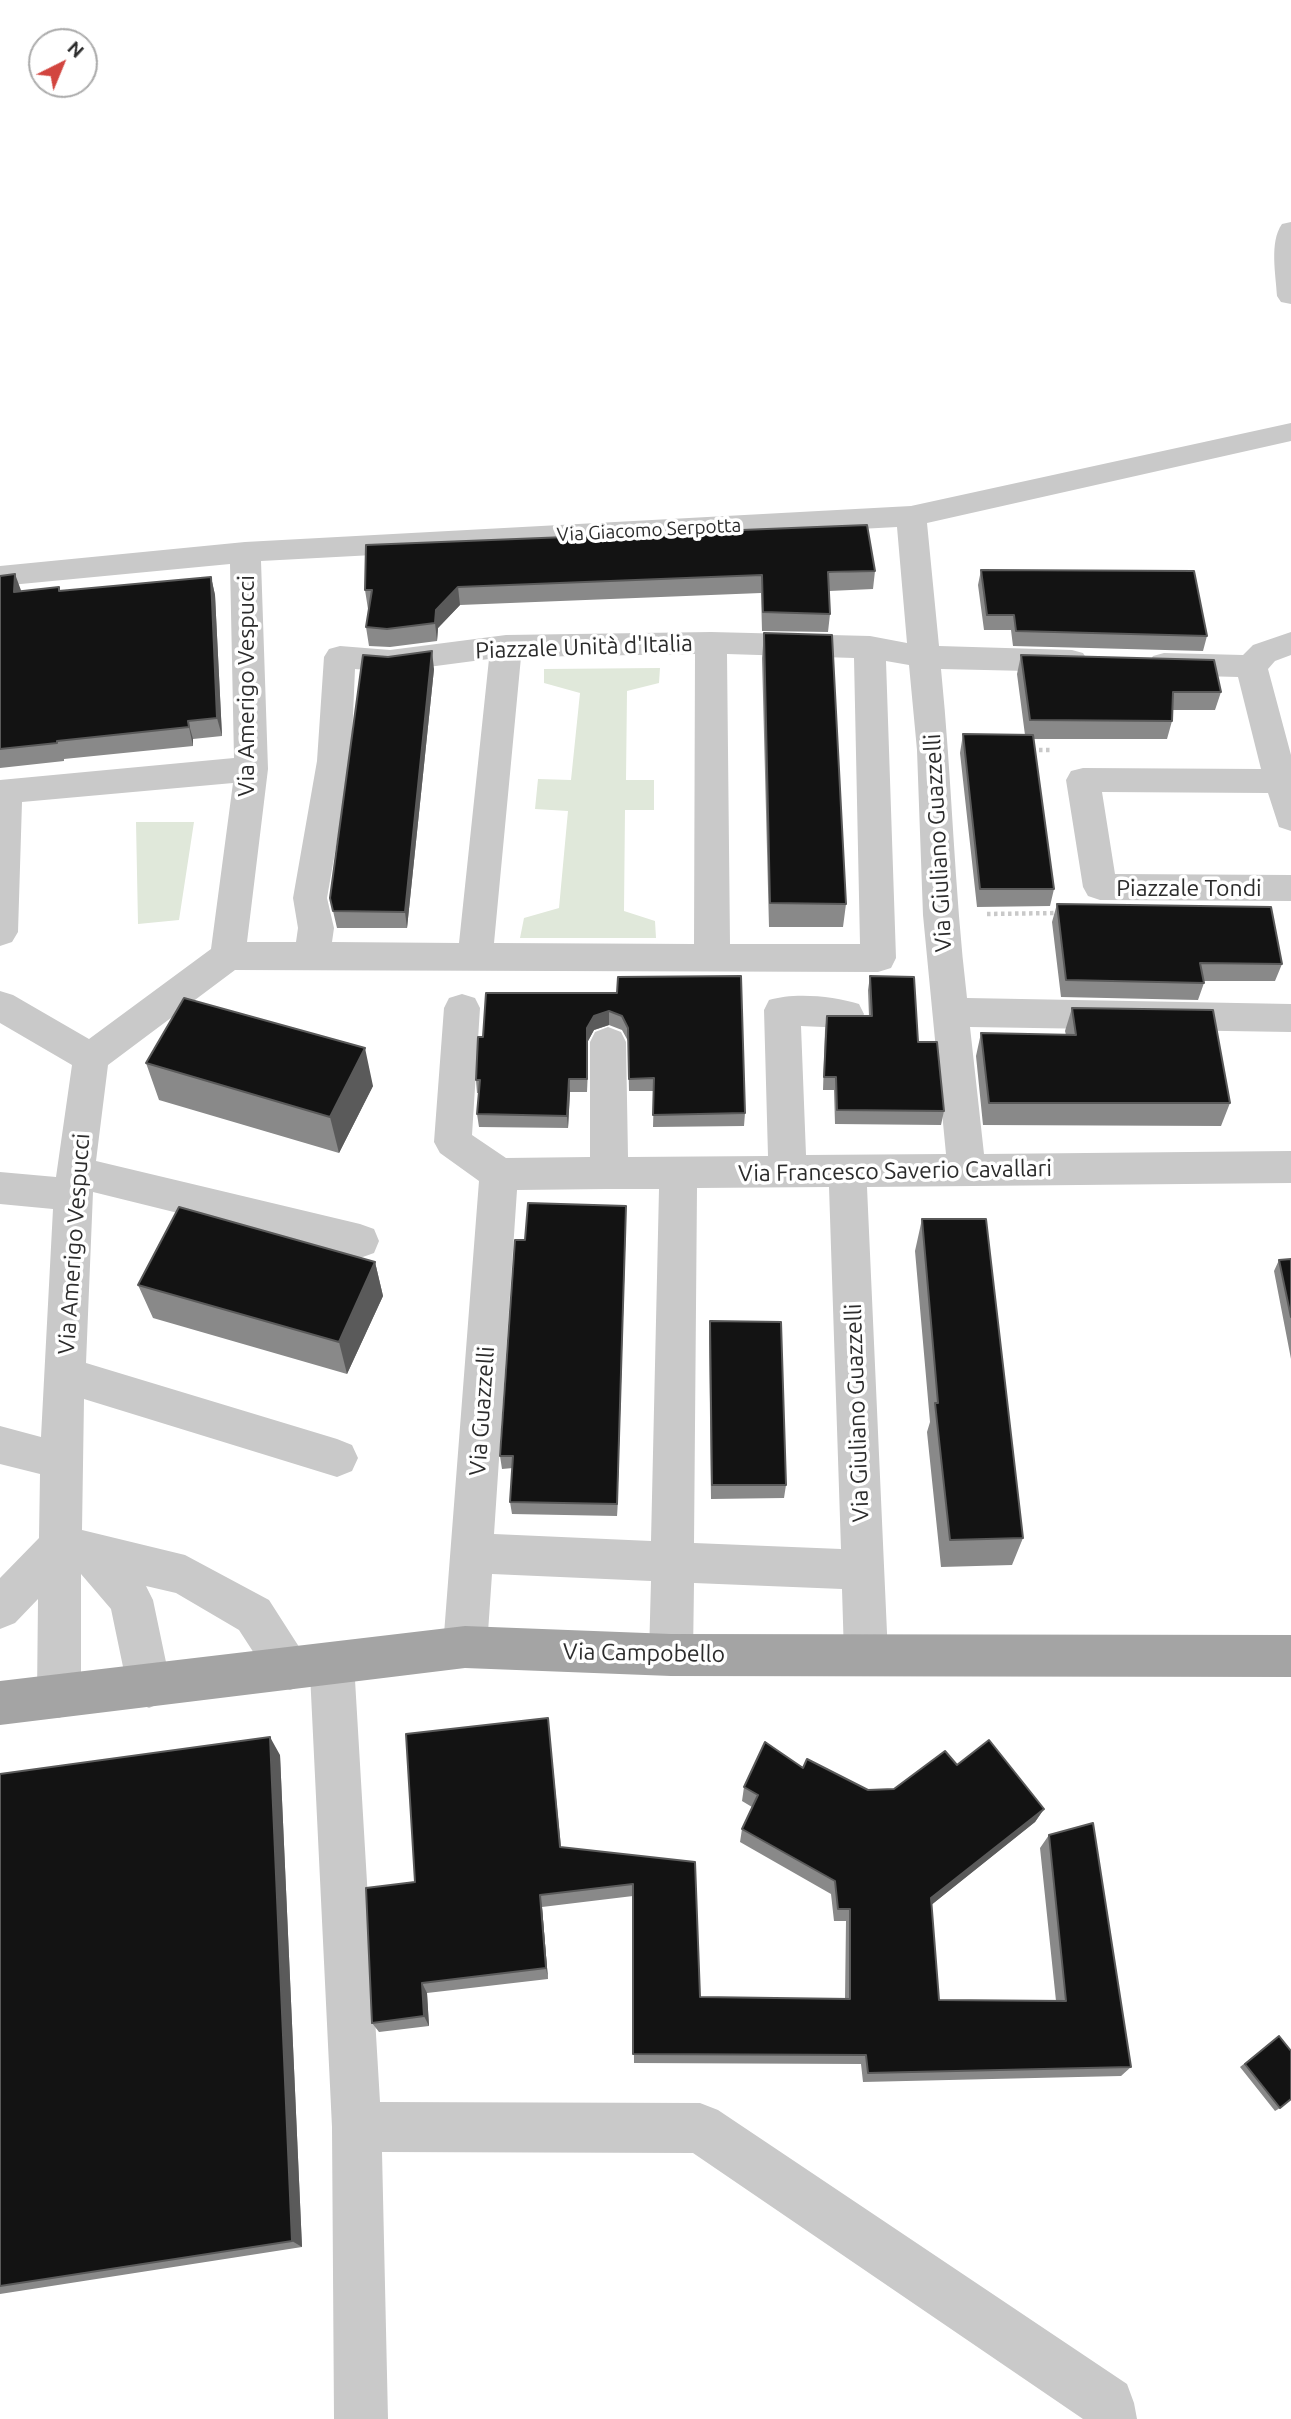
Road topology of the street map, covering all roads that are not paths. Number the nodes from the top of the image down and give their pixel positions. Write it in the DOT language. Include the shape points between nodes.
graph roads {
  1 [pos="1290,244"];
  2 [pos="1291,296"];
  3 [pos="1291,432"];
  4 [pos="911,516"];
  5 [pos="245,552"];
  6 [pos="0,576"];
  7 [pos="1291,642"];
  8 [pos="711,643"];
  9 [pos="506,646"];
  10 [pos="870,647"];
  11 [pos="925,657"];
  12 [pos="1251,666"];
  13 [pos="251,769"];
  14 [pos="1281,782"];
  15 [pos="3,792"];
  16 [pos="1291,818"];
  17 [pos="1291,888"];
  18 [pos="0,932"];
  19 [pos="228,957"];
  20 [pos="312,957"];
  21 [pos="475,957"];
  22 [pos="712,958"];
  23 [pos="0,1004"];
  24 [pos="462,1008"];
  25 [pos="950,1012"];
  26 [pos="846,1014"];
  27 [pos="1291,1018"];
  28 [pos="608,1042"];
  29 [pos="91,1058"];
  30 [pos="1291,1167"];
  31 [pos="967,1170"];
  32 [pos="846,1171"];
  33 [pos="788,1172"];
  34 [pos="499,1174"];
  35 [pos="609,1174"];
  36 [pos="678,1174"];
  37 [pos="75,1184"];
  38 [pos="0,1188"];
  39 [pos="360,1241"];
  40 [pos="65,1375"];
  41 [pos="0,1445"];
  42 [pos="337,1458"];
  43 [pos="61,1461"];
  44 [pos="75,1549"];
  45 [pos="472,1553"];
  46 [pos="673,1564"];
  47 [pos="863,1570"];
  48 [pos="0,1608"];
  49 [pos="465,1647"];
  50 [pos="671,1655"];
  51 [pos="866,1655"];
  52 [pos="1291,1656"];
  53 [pos="311,1666"];
  54 [pos="149,1686"];
  55 [pos="59,1696"];
  56 [pos="0,1703"];
  57 [pos="357,2127"];
  58 [pos="362,2419"];
  59 [pos="1110,2419"];
  1 -- 2 [label="street"];
  3 -- 4 [label="street, Via Giacomo Serpotta"];
  4 -- 5 [label="street, Via Giacomo Serpotta"];
  4 -- 11 [label="street, Via Giuliano Guazzelli"];
  5 -- 6 [label="street, Via Giacomo Serpotta"];
  5 -- 13 [label="street, Via Amerigo Vespucci"];
  7 -- 12 [label="street" via="1264,653"];
  8 -- 9 [label="street, Piazzale Unità d'Italia"];
  8 -- 10 [label="street, Piazzale Unità d'Italia"];
  8 -- 22 [label="street, Piazzale Unità d'Italia"];
  9 -- 20 [label="street, Piazzale Unità d'Italia" via="390,661 340,657 334,761 310,898 316,928"];
  9 -- 21 [label="street"];
  10 -- 11 [label="street, Piazzale Unità d'Italia"];
  10 -- 22 [label="street" via="878,958"];
  11 -- 12 [label="street, Piazzale Unità d'Italia"];
  11 -- 25 [label="street, Via Giuliano Guazzelli"];
  12 -- 14 [label="street"];
  13 -- 15 [label="street"];
  13 -- 19 [label="street, Via Amerigo Vespucci"];
  14 -- 16 [label="street"];
  14 -- 17 [label="street, Piazzale Tondi" via="1083,780 1100,887"];
  15 -- 18 [label="street"];
  19 -- 20 [label="street"];
  19 -- 29 [label="street"];
  20 -- 21 [label="street"];
  21 -- 22 [label="street"];
  23 -- 29 [label="street"];
  24 -- 34 [label="street" via="453,1143"];
  25 -- 27 [label="street"];
  25 -- 31 [label="street, Via Giuliano Guazzelli"];
  26 -- 33 [label="street" via="782,1010"];
  28 -- 35 [label="street"];
  29 -- 37 [label="street, Via Amerigo Vespucci"];
  30 -- 31 [label="street, Via Francesco Saverio Cavallari"];
  31 -- 32 [label="street, Via Francesco Saverio Cavallari"];
  32 -- 33 [label="street, Via Francesco Saverio Cavallari"];
  32 -- 47 [label="street, Via Giuliano Guazzelli"];
  33 -- 36 [label="street, Via Francesco Saverio Cavallari"];
  34 -- 35 [label="street, Via Francesco Saverio Cavallari"];
  34 -- 45 [label="street, Via Guazzelli"];
  35 -- 36 [label="street, Via Francesco Saverio Cavallari"];
  36 -- 46 [label="street"];
  37 -- 38 [label="street"];
  37 -- 39 [label="street"];
  37 -- 40 [label="street, Via Amerigo Vespucci"];
  40 -- 42 [label="street"];
  40 -- 43 [label="street, Via Amerigo Vespucci"];
  41 -- 43 [label="street"];
  43 -- 44 [label="street, Via Amerigo Vespucci"];
  44 -- 48 [label="street"];
  44 -- 53 [label="street" via="185,1575 254,1615"];
  44 -- 54 [label="street" via="131,1600"];
  44 -- 55 [label="street, Via Amerigo Vespucci"];
  45 -- 46 [label="street"];
  45 -- 49 [label="street, Via Guazzelli"];
  46 -- 47 [label="street"];
  46 -- 50 [label="street"];
  47 -- 51 [label="street, Via Giuliano Guazzelli"];
  49 -- 50 [label="main road, Via Campobello"];
  49 -- 53 [label="main road, Via Campobello"];
  50 -- 51 [label="main road, Via Campobello"];
  51 -- 52 [label="main road, Via Campobello"];
  53 -- 54 [label="main road, Via Campobello"];
  53 -- 57 [label="street"];
  54 -- 55 [label="main road, Via Campobello"];
  55 -- 56 [label="main road, Via Campobello"];
  57 -- 58 [label="street"];
  57 -- 59 [label="street" via="699,2128 1108,2403"];
}
